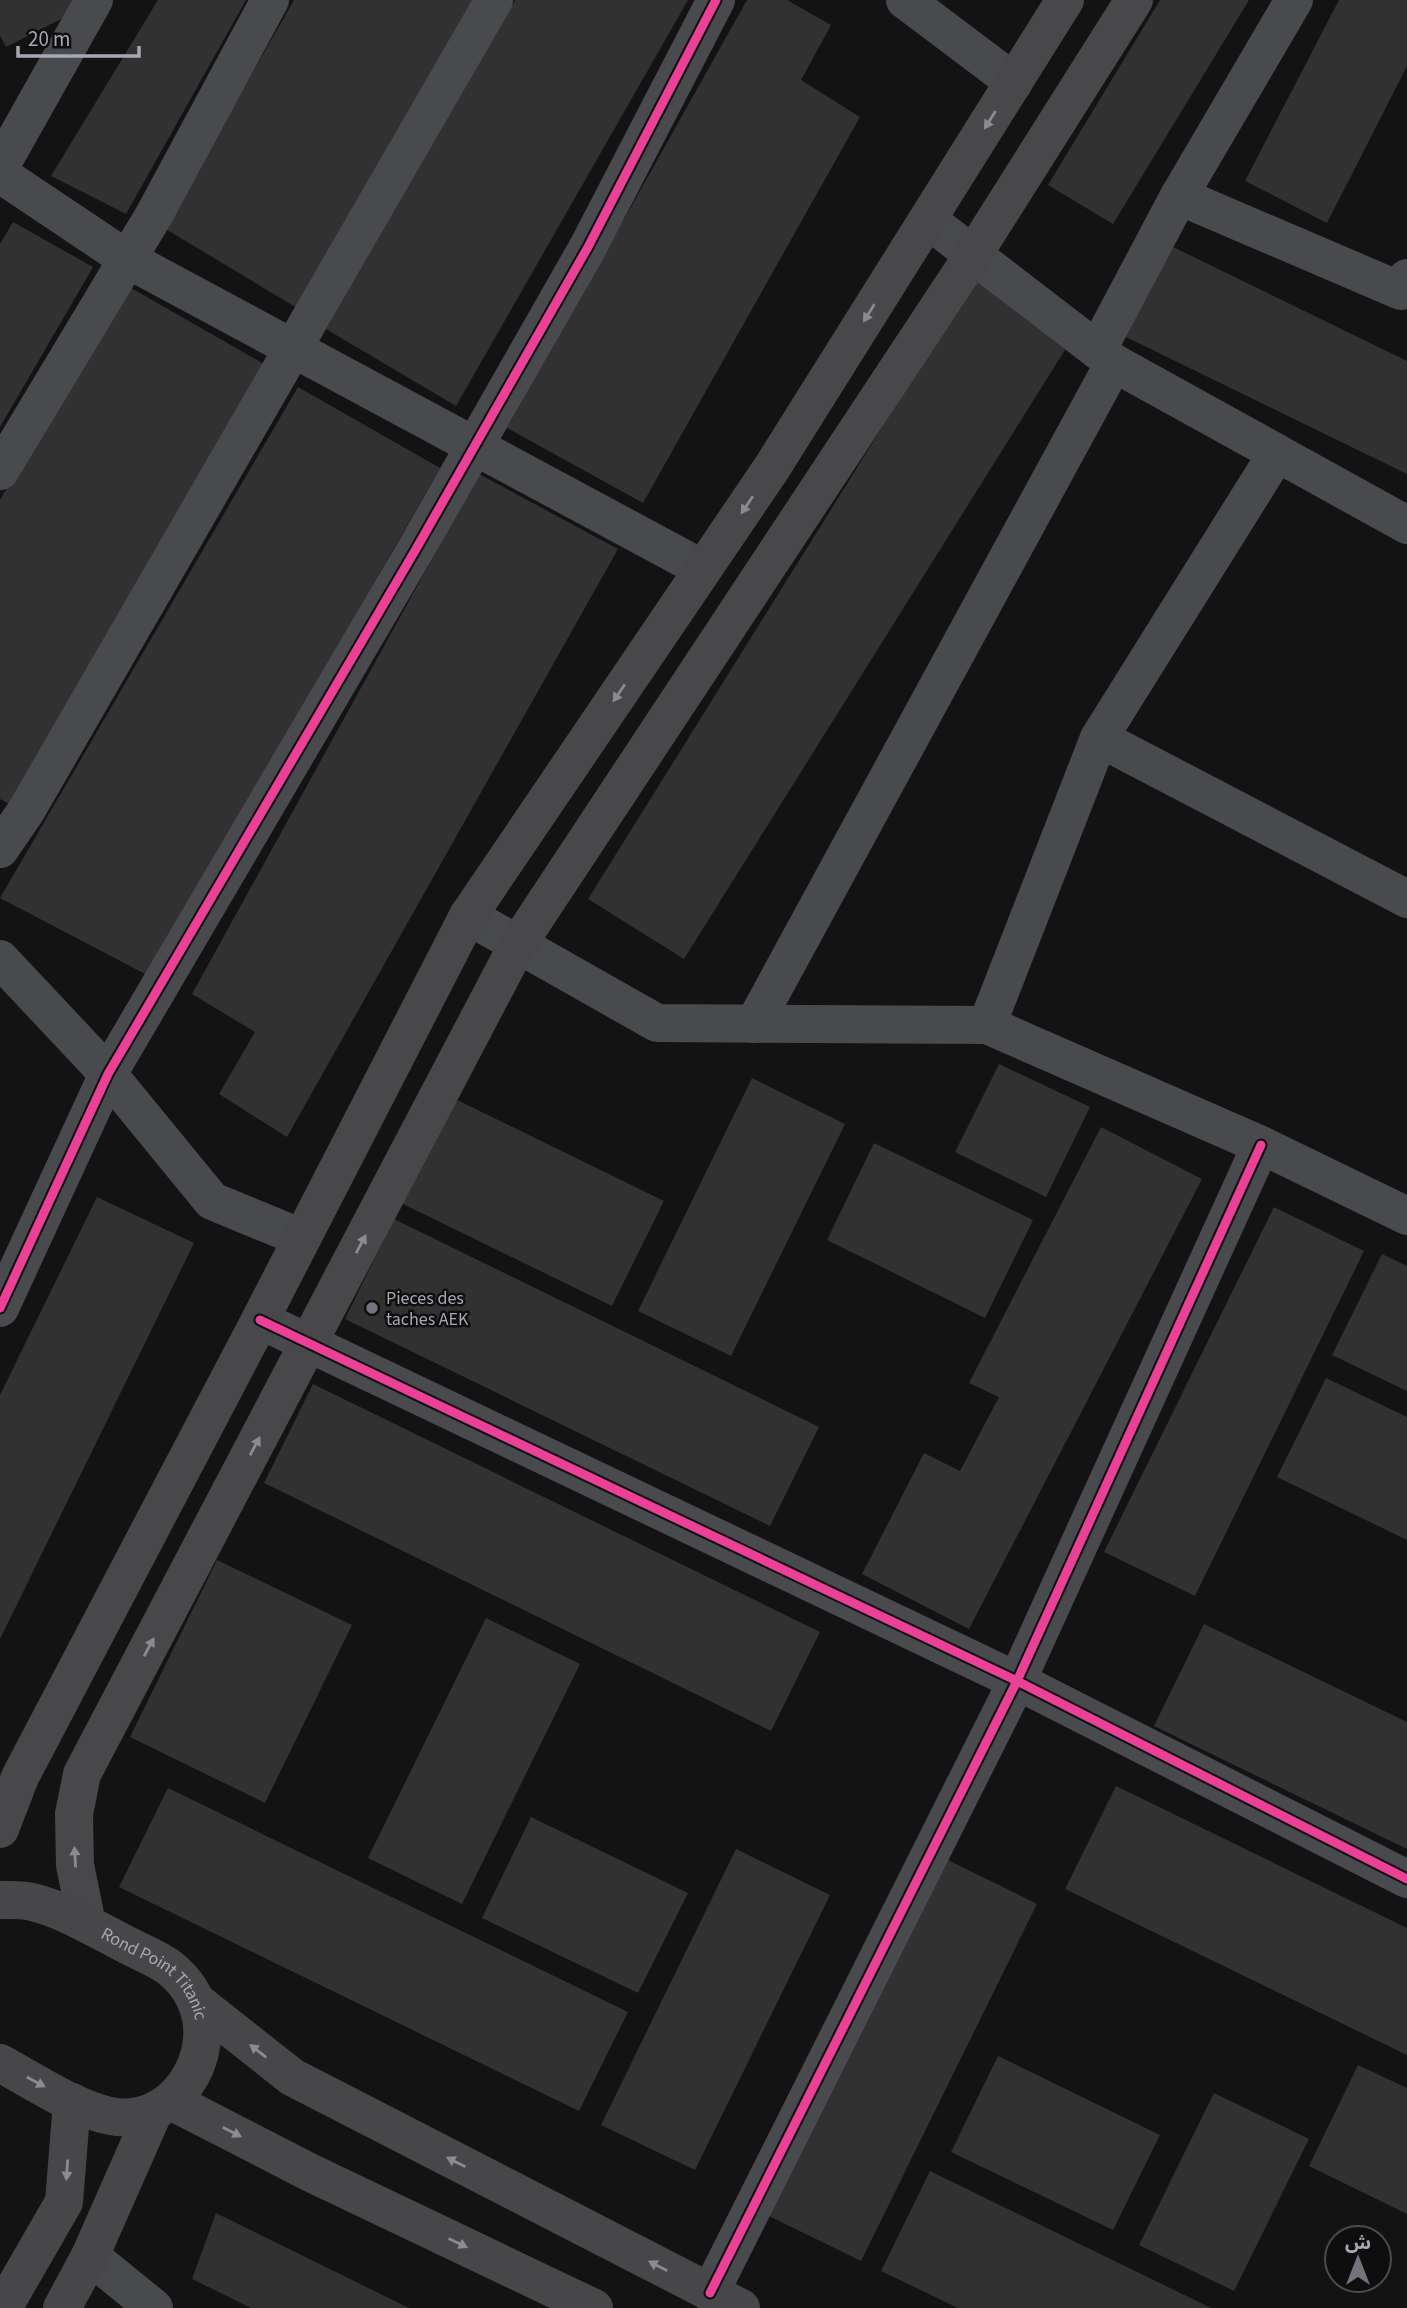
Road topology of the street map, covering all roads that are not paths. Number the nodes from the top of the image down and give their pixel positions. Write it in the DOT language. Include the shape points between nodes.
graph roads {
  1 [pos="94,0"];
  2 [pos="270,0"];
  3 [pos="494,0"];
  4 [pos="716,0"];
  5 [pos="905,0"];
  6 [pos="1065,0"];
  7 [pos="1134,0"];
  8 [pos="1294,0"];
  9 [pos="1014,82"];
  10 [pos="0,167"];
  11 [pos="0,174"];
  12 [pos="1179,196"];
  13 [pos="928,220"];
  14 [pos="974,255"];
  15 [pos="127,259"];
  16 [pos="1407,278"];
  17 [pos="293,349"];
  18 [pos="1106,356"];
  19 [pos="474,446"];
  20 [pos="1278,453"];
  21 [pos="0,471"];
  22 [pos="1407,525"];
  23 [pos="703,569"];
  24 [pos="1099,738"];
  25 [pos="0,849"];
  26 [pos="1407,899"];
  27 [pos="468,916"];
  28 [pos="518,944"];
  29 [pos="0,959"];
  30 [pos="754,1024"];
  31 [pos="987,1025"];
  32 [pos="108,1074"];
  33 [pos="1261,1145"];
  34 [pos="1407,1216"];
  35 [pos="302,1238"];
  36 [pos="0,1308"];
  37 [pos="260,1320"];
  38 [pos="308,1344"];
  39 [pos="1017,1681"];
  40 [pos="0,1829"];
  41 [pos="1407,1879"];
  42 [pos="0,1900"];
  43 [pos="86,1924"];
  44 [pos="197,2002"];
  45 [pos="0,2063"];
  46 [pos="72,2102"];
  47 [pos="162,2106"];
  48 [pos="90,2256"];
  49 [pos="725,2300"];
  50 [pos="3,2308"];
  51 [pos="62,2308"];
  52 [pos="154,2308"];
  53 [pos="594,2308"];
  1 -- 10 [label="street"];
  2 -- 15 [label="street"];
  3 -- 17 [label="street"];
  4 -- 19 [label="street" via="588,247"];
  5 -- 9 [label="street"];
  6 -- 9 [label="main road"];
  7 -- 14 [label="main road"];
  8 -- 12 [label="street"];
  9 -- 13 [label="main road, one-way"];
  11 -- 15 [label="street"];
  12 -- 16 [label="street" via="1401,291"];
  12 -- 18 [label="street"];
  13 -- 14 [label="street"];
  13 -- 23 [label="main road, one-way"];
  14 -- 18 [label="street"];
  14 -- 28 [label="main road"];
  15 -- 17 [label="street"];
  15 -- 21 [label="street"];
  17 -- 19 [label="street"];
  17 -- 25 [label="street"];
  18 -- 20 [label="street"];
  18 -- 30 [label="street"];
  19 -- 23 [label="street"];
  19 -- 32 [label="street"];
  20 -- 22 [label="street"];
  20 -- 24 [label="street"];
  23 -- 27 [label="main road, one-way"];
  24 -- 26 [label="street"];
  24 -- 31 [label="street"];
  27 -- 28 [label="street"];
  27 -- 35 [label="main road"];
  28 -- 30 [label="street" via="657,1023"];
  38 -- 28 [label="main road, one-way"];
  29 -- 32 [label="street"];
  30 -- 31 [label="street"];
  31 -- 33 [label="street"];
  32 -- 35 [label="street" via="212,1201"];
  32 -- 36 [label="street"];
  33 -- 34 [label="street"];
  33 -- 39 [label="street"];
  35 -- 37 [label="main road"];
  37 -- 38 [label="street"];
  37 -- 40 [label="main road" via="20,1777"];
  38 -- 39 [label="street"];
  43 -- 38 [label="main road, one-way" via="75,1865 74,1814 82,1774"];
  39 -- 41 [label="street"];
  39 -- 49 [label="street"];
  42 -- 43 [label="main road, Rond Point Titanic" via="34,1902"];
  43 -- 44 [label="main road, Rond Point Titanic" via="168,1966"];
  44 -- 47 [label="main road, Rond Point Titanic" via="203,2029 201,2057 189,2081"];
  49 -- 44 [label="main road, one-way" via="292,2077"];
  45 -- 46 [label="main road, one-way"];
  46 -- 47 [label="main road" via="132,2118"];
  46 -- 50 [label="main road, one-way" via="64,2202"];
  47 -- 48 [label="main road, Rond Point Titanic"];
  47 -- 53 [label="main road, one-way"];
  48 -- 51 [label="main road, Rond Point Titanic"];
  48 -- 52 [label="street"];
}
